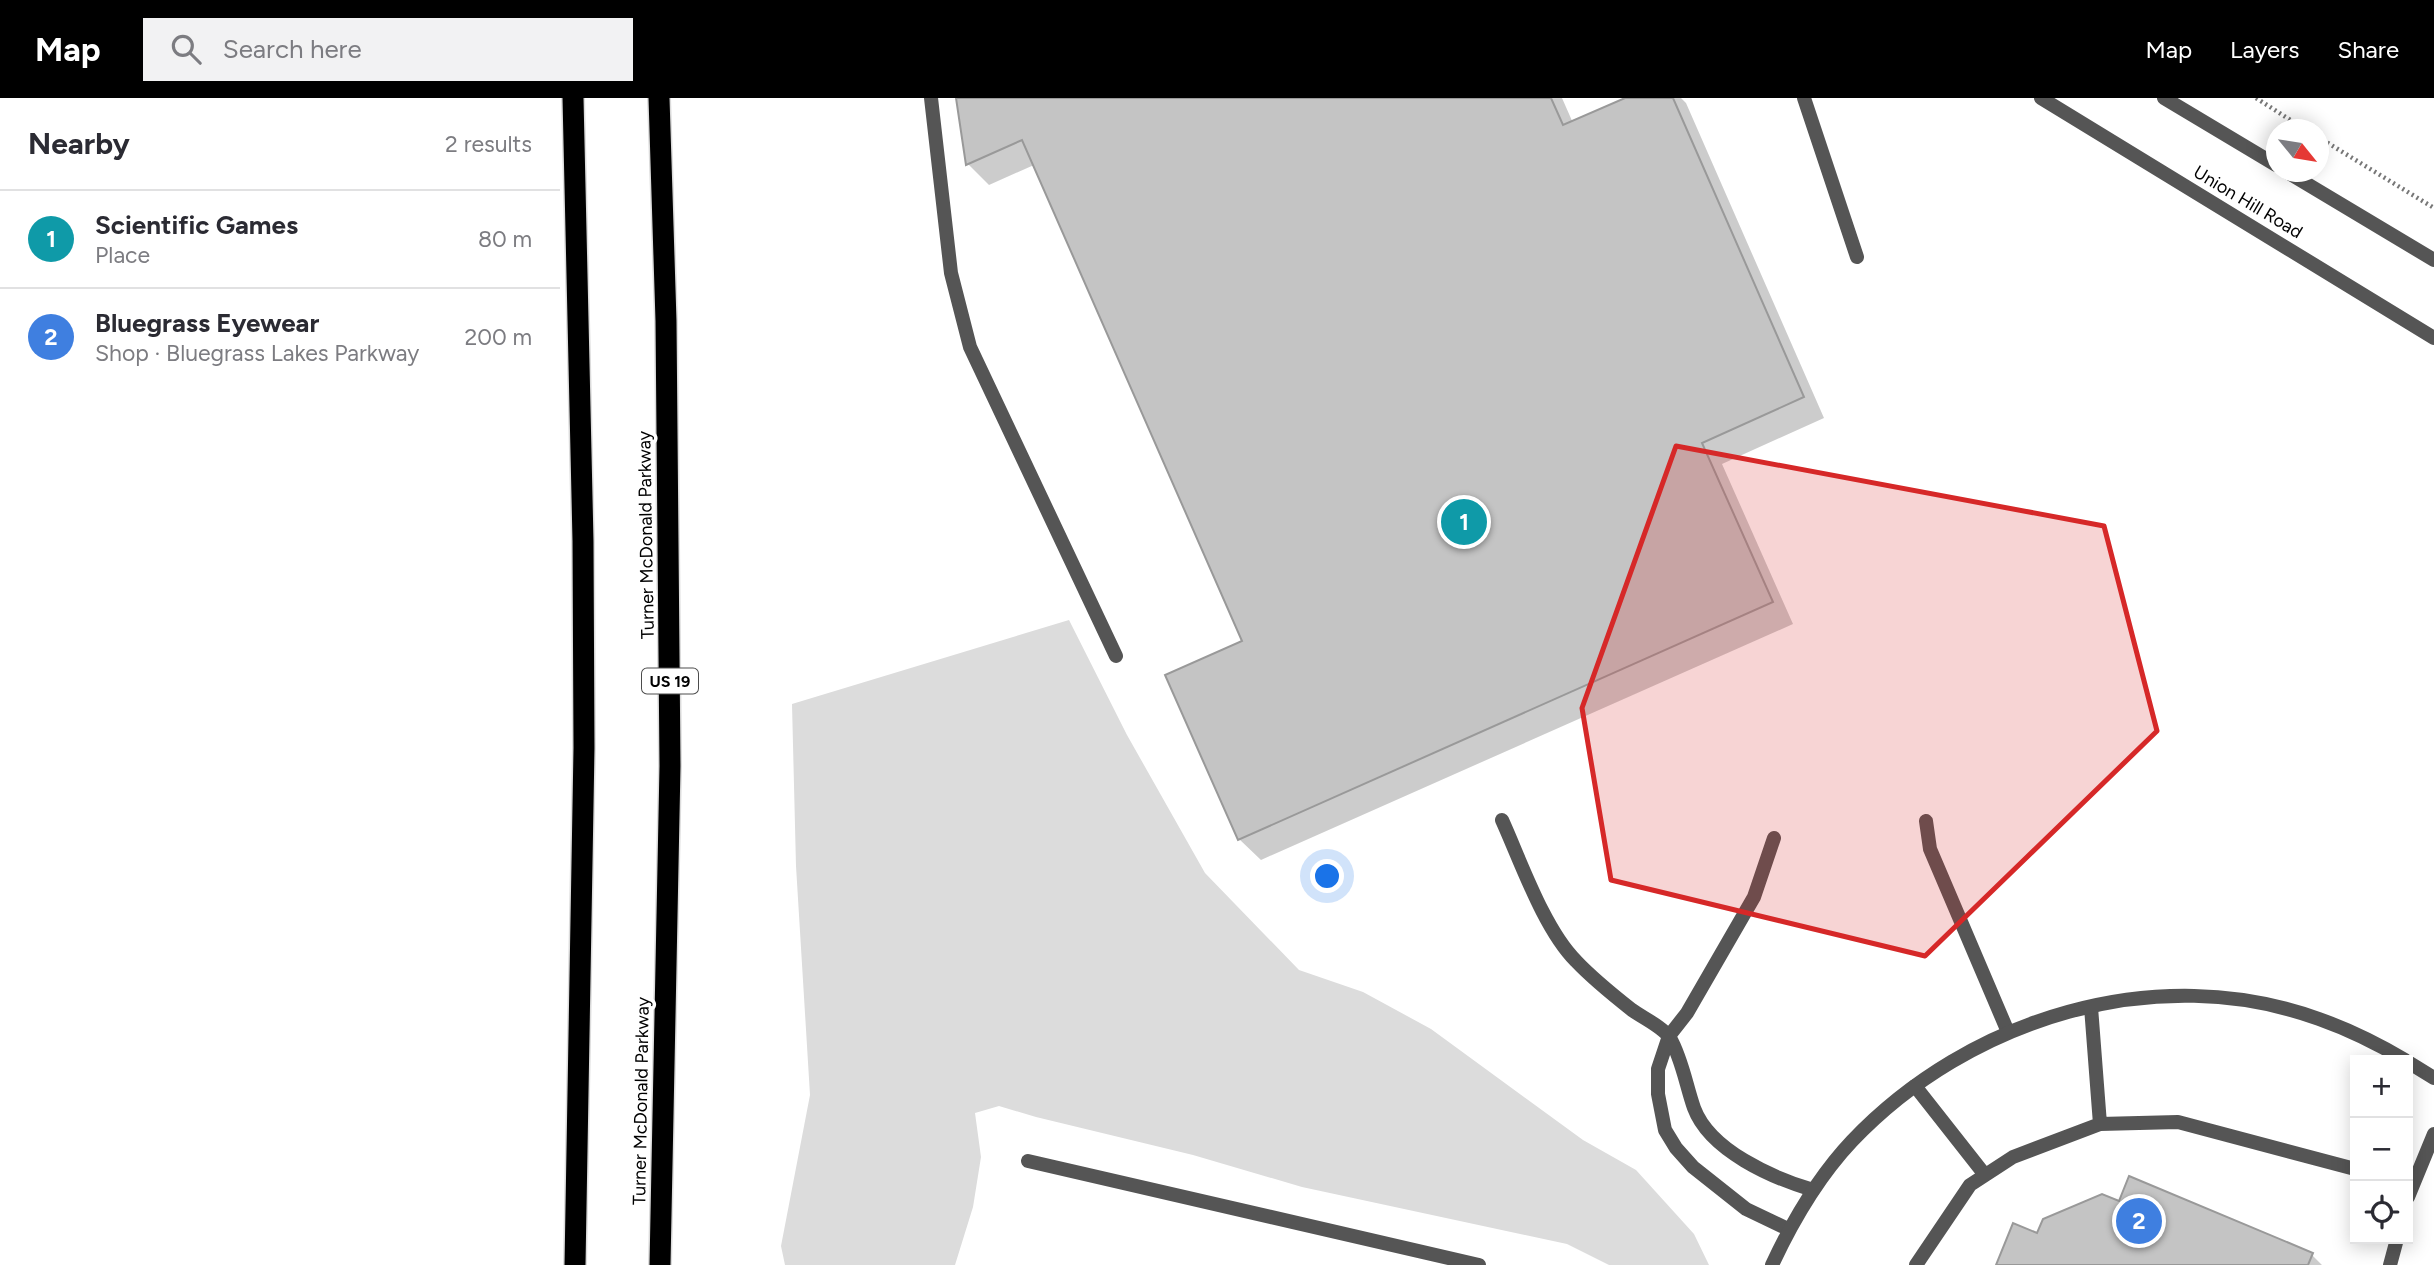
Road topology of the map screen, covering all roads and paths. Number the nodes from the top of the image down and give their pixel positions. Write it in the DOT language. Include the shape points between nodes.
graph roads {
  1 [pos="573,98"];
  2 [pos="659,98"];
  3 [pos="931,98"];
  4 [pos="1804,98"];
  5 [pos="2041,98"];
  6 [pos="2164,98"];
  7 [pos="2256,98"];
  8 [pos="2289,119"];
  9 [pos="2329,143"];
  10 [pos="2266,158"];
  11 [pos="2304,182"];
  12 [pos="2434,208"];
  13 [pos="1857,257"];
  14 [pos="2434,260"];
  15 [pos="2434,338"];
  16 [pos="1116,656"];
  17 [pos="1502,820"];
  18 [pos="1926,821"];
  19 [pos="1774,838"];
  20 [pos="2091,1007"];
  21 [pos="2008,1032"];
  22 [pos="1669,1036"];
  23 [pos="2396,1055"];
  24 [pos="2413,1065"];
  25 [pos="2434,1078"];
  26 [pos="1915,1086"];
  27 [pos="2101,1124"];
  28 [pos="2434,1134"];
  29 [pos="1028,1161"];
  30 [pos="2350,1168"];
  31 [pos="1985,1175"];
  32 [pos="2413,1181"];
  33 [pos="1813,1190"];
  34 [pos="1788,1229"];
  35 [pos="2396,1244"];
  36 [pos="575,1265"];
  37 [pos="660,1265"];
  38 [pos="1479,1265"];
  39 [pos="1772,1265"];
  40 [pos="1916,1265"];
  41 [pos="2390,1265"];
  1 -- 36 [label="highway" via="583,610"];
  2 -- 37 [label="highway, Turner McDonald Parkway / US 19" via="670,738"];
  3 -- 16 [label="street" via="951,273 970,346"];
  4 -- 13 [label="street"];
  5 -- 15 [label="street, Union Hill Road"];
  6 -- 10 [label="street"];
  7 -- 8 [label="path"];
  9 -- 12 [label="path"];
  11 -- 14 [label="street"];
  17 -- 22 [label="street" via="1553,932 1567,951"];
  18 -- 21 [label="street" via="1930,849"];
  19 -- 22 [label="street" via="1754,897"];
  20 -- 21 [label="street" via="2055,1014"];
  20 -- 23 [label="street" via="2159,997 2253,1002 2317,1018"];
  20 -- 27 [label="street"];
  21 -- 26 [label="street"];
  22 -- 33 [label="street" via="1695,1111 1708,1130 1748,1163"];
  22 -- 34 [label="street" via="1658,1069 1658,1094 1665,1130 1676,1148 1746,1209"];
  24 -- 25 [label="street"];
  26 -- 31 [label="street"];
  26 -- 33 [label="street" via="1852,1142"];
  27 -- 30 [label="street" via="2178,1122"];
  27 -- 31 [label="street" via="2012,1157"];
  28 -- 32 [label="street"];
  29 -- 38 [label="street"];
  31 -- 40 [label="street" via="1970,1185"];
  33 -- 34 [label="street"];
  34 -- 39 [label="street"];
  35 -- 41 [label="street"];
}
